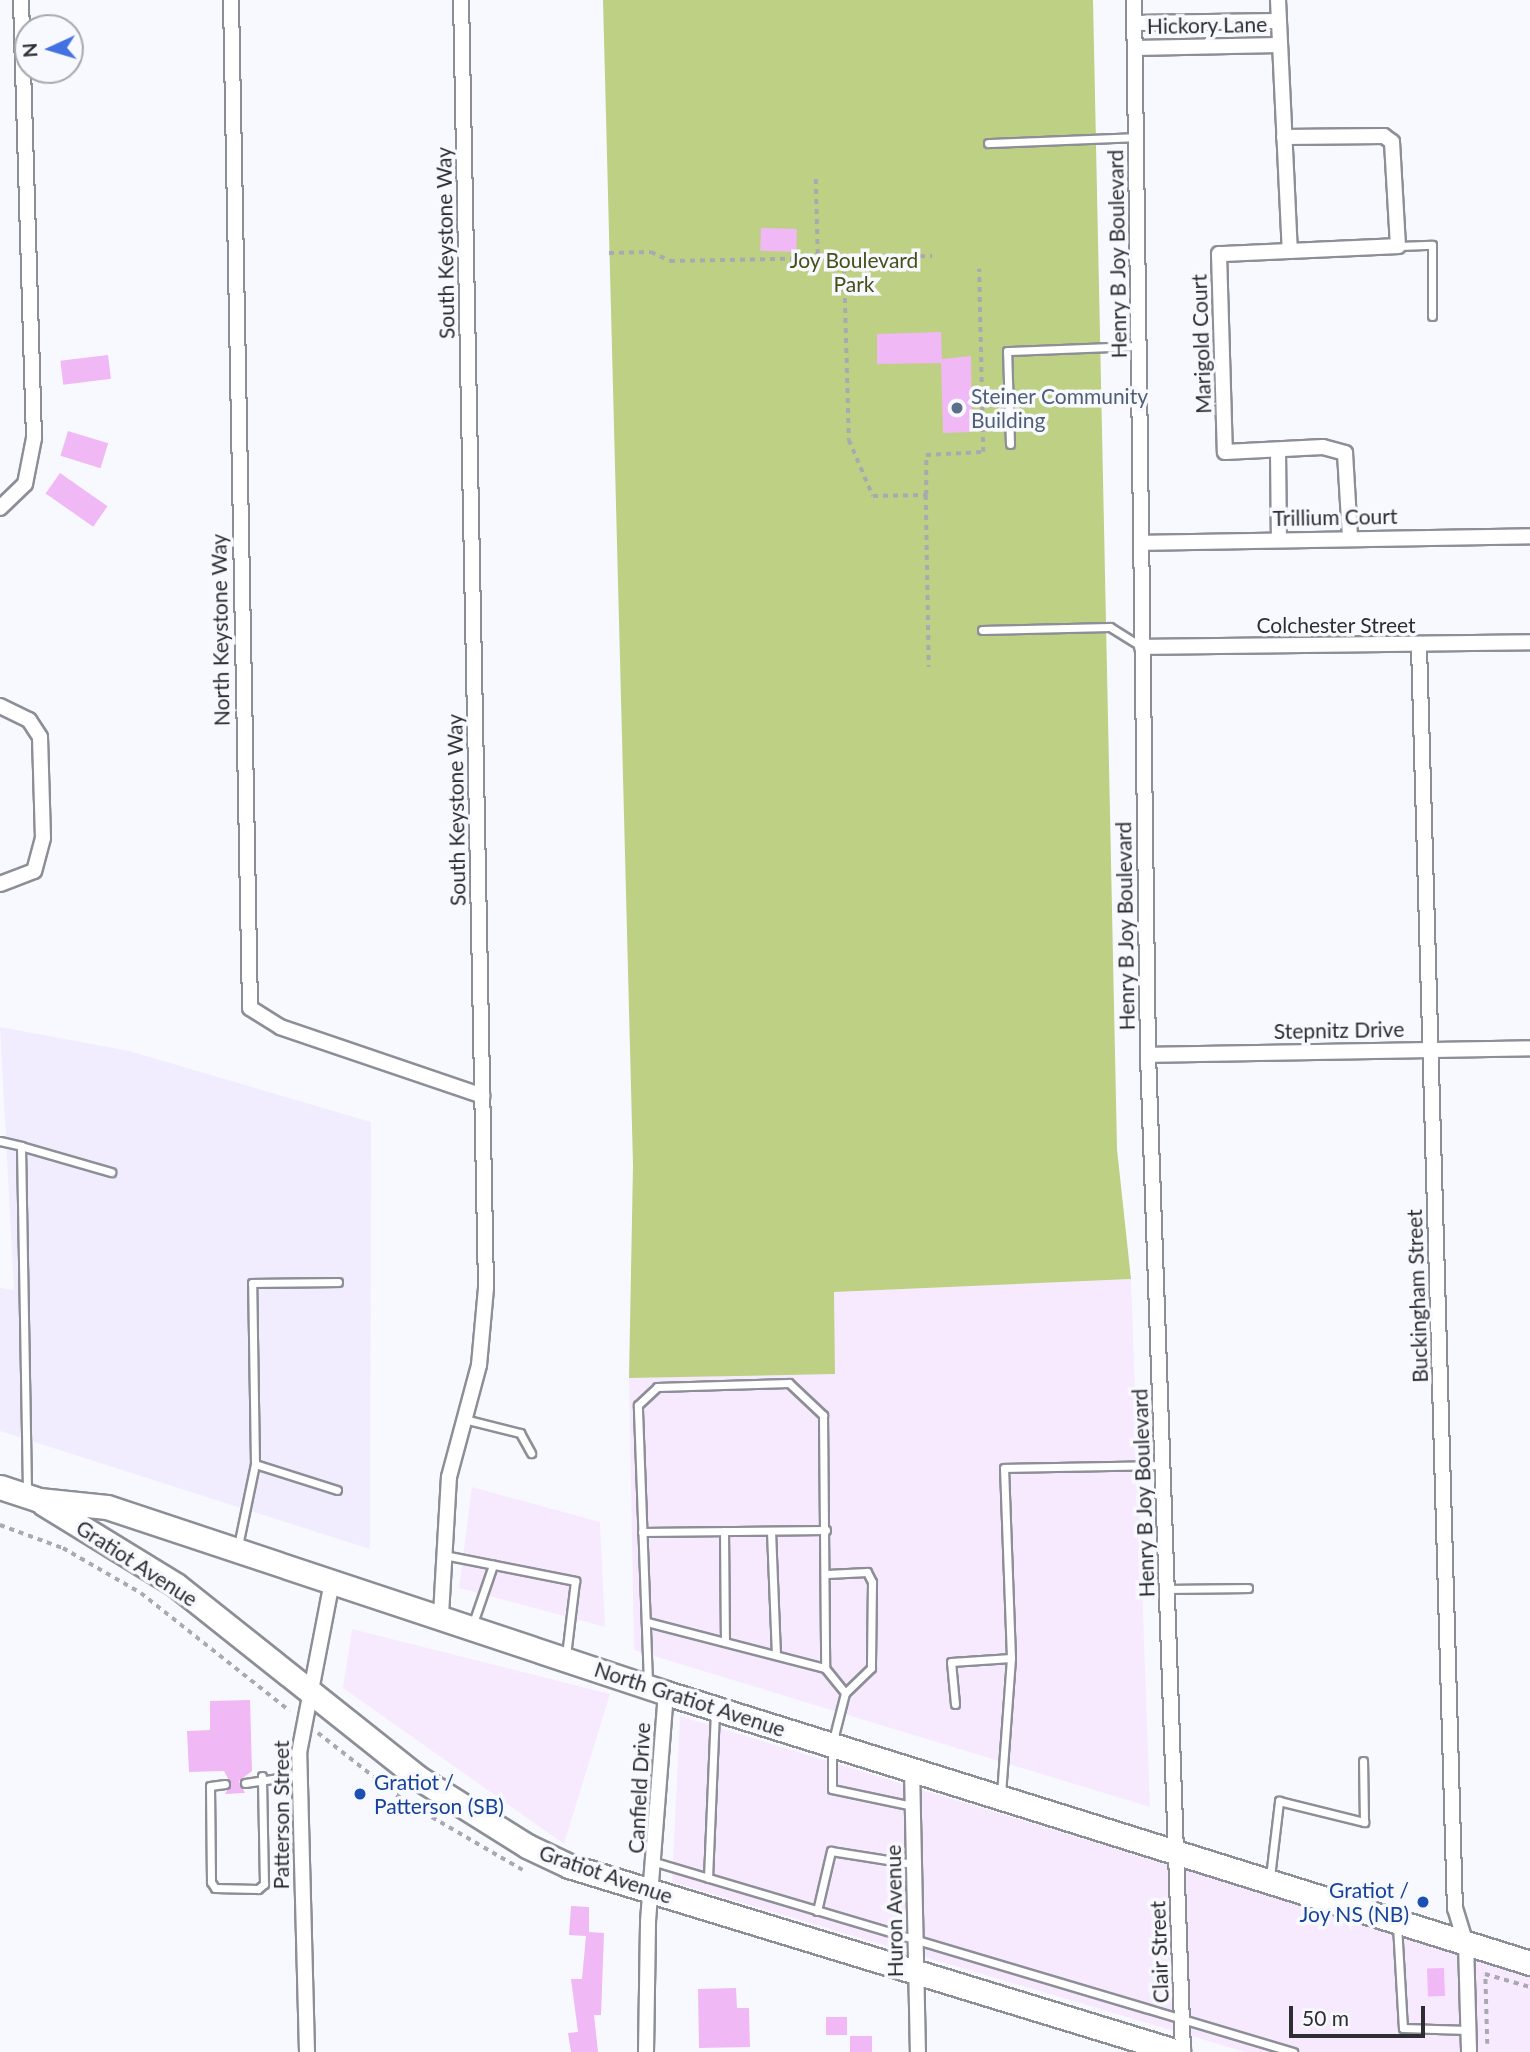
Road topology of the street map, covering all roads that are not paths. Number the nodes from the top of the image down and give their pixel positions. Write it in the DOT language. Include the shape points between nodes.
graph roads {
  1 [pos="21,0"];
  2 [pos="231,0"];
  3 [pos="461,0"];
  4 [pos="1134,0"];
  5 [pos="1278,0"];
  6 [pos="1279,21"];
  7 [pos="1135,23"];
  8 [pos="1279,45"];
  9 [pos="1135,48"];
  10 [pos="1136,137"];
  11 [pos="1284,137"];
  12 [pos="988,142"];
  13 [pos="1398,246"];
  14 [pos="1290,251"];
  15 [pos="1432,316"];
  16 [pos="1139,346"];
  17 [pos="1010,444"];
  18 [pos="1278,450"];
  19 [pos="6,504"];
  20 [pos="1530,536"];
  21 [pos="1350,537"];
  22 [pos="1279,539"];
  23 [pos="1141,543"];
  24 [pos="982,630"];
  25 [pos="1530,642"];
  26 [pos="1419,646"];
  27 [pos="1142,647"];
  28 [pos="0,706"];
  29 [pos="0,884"];
  30 [pos="1530,1048"];
  31 [pos="1431,1049"];
  32 [pos="1148,1055"];
  33 [pos="483,1096"];
  34 [pos="0,1141"];
  35 [pos="21,1146"];
  36 [pos="111,1172"];
  37 [pos="338,1282"];
  38 [pos="464,1419"];
  39 [pos="531,1452"];
  40 [pos="255,1464"];
  41 [pos="1163,1465"];
  42 [pos="0,1488"];
  43 [pos="337,1490"];
  44 [pos="32,1498"];
  45 [pos="826,1530"];
  46 [pos="724,1531"];
  47 [pos="771,1531"];
  48 [pos="642,1532"];
  49 [pos="237,1550"];
  50 [pos="444,1555"];
  51 [pos="493,1565"];
  52 [pos="827,1574"];
  53 [pos="332,1582"];
  54 [pos="1248,1588"];
  55 [pos="1168,1589"];
  56 [pos="441,1615"];
  57 [pos="647,1622"];
  58 [pos="472,1626"];
  59 [pos="725,1642"];
  60 [pos="776,1655"];
  61 [pos="1011,1658"];
  62 [pos="565,1659"];
  63 [pos="825,1668"];
  64 [pos="657,1690"];
  65 [pos="309,1691"];
  66 [pos="845,1693"];
  67 [pos="955,1704"];
  68 [pos="715,1708"];
  69 [pos="832,1744"];
  70 [pos="1363,1761"];
  71 [pos="912,1769"];
  72 [pos="300,1774"];
  73 [pos="262,1776"];
  74 [pos="245,1783"];
  75 [pos="225,1784"];
  76 [pos="1001,1796"];
  77 [pos="913,1806"];
  78 [pos="1176,1851"];
  79 [pos="655,1862"];
  80 [pos="914,1864"];
  81 [pos="708,1878"];
  82 [pos="1269,1881"];
  83 [pos="653,1892"];
  84 [pos="817,1911"];
  85 [pos="1389,1918"];
  86 [pos="916,1940"];
  87 [pos="1466,1943"];
  88 [pos="1530,1963"];
  89 [pos="916,1972"];
  90 [pos="1182,2019"];
  91 [pos="1468,2030"];
  92 [pos="307,2052"];
  93 [pos="646,2052"];
  94 [pos="918,2052"];
  95 [pos="1181,2052"];
  96 [pos="1293,2052"];
  97 [pos="1469,2052"];
  1 -- 19 [label="street" via="34,438 29,474"];
  2 -- 33 [label="street, North Keystone Way" via="250,1008 280,1027"];
  3 -- 33 [label="street, South Keystone Way"];
  4 -- 7 [label="street, Henry B Joy Boulevard"];
  5 -- 6 [label="street"];
  6 -- 7 [label="street, Hickory Lane"];
  6 -- 8 [label="street"];
  7 -- 9 [label="street, Henry B Joy Boulevard"];
  8 -- 9 [label="street, Hickory Lane"];
  8 -- 11 [label="street"];
  9 -- 10 [label="street, Henry B Joy Boulevard"];
  10 -- 12 [label="lane"];
  10 -- 16 [label="street, Henry B Joy Boulevard"];
  11 -- 13 [label="street" via="1384,136 1392,142"];
  11 -- 14 [label="street"];
  13 -- 14 [label="street, Marigold Court"];
  13 -- 15 [label="lane" via="1432,245"];
  14 -- 18 [label="street, Marigold Court" via="1220,254 1226,452"];
  16 -- 17 [label="lane" via="1007,351"];
  16 -- 23 [label="street, Henry B Joy Boulevard"];
  18 -- 21 [label="street, Marigold Court" via="1323,447 1345,453"];
  18 -- 22 [label="street"];
  20 -- 21 [label="street, Trillium Court"];
  21 -- 22 [label="street, Trillium Court"];
  22 -- 23 [label="street, Trillium Court"];
  23 -- 27 [label="street, Henry B Joy Boulevard"];
  24 -- 27 [label="lane" via="1110,627"];
  25 -- 26 [label="street, Colchester Street"];
  26 -- 27 [label="street, Colchester Street"];
  26 -- 31 [label="street, Buckingham Street"];
  27 -- 32 [label="street, Henry B Joy Boulevard"];
  28 -- 29 [label="street" via="29,720 40,737 43,838 34,871"];
  30 -- 31 [label="street, Stepnitz Drive"];
  31 -- 32 [label="street, Stepnitz Drive"];
  31 -- 87 [label="street, Buckingham Street" via="1455,1908"];
  32 -- 41 [label="street, Henry B Joy Boulevard"];
  33 -- 38 [label="street, South Keystone Way" via="484,1320"];
  34 -- 35 [label="lane"];
  35 -- 36 [label="lane"];
  35 -- 44 [label="lane"];
  37 -- 40 [label="lane" via="252,1283"];
  38 -- 39 [label="lane" via="520,1433"];
  38 -- 50 [label="street, South Keystone Way" via="449,1477"];
  40 -- 43 [label="lane"];
  40 -- 49 [label="lane"];
  41 -- 55 [label="street, Henry B Joy Boulevard"];
  41 -- 61 [label="lane" via="1004,1468"];
  42 -- 44 [label="main road, North Gratiot Avenue"];
  44 -- 49 [label="main road, North Gratiot Avenue" via="107,1507"];
  44 -- 65 [label="main road, Gratiot Avenue" via="176,1585"];
  45 -- 47 [label="lane"];
  45 -- 48 [label="lane" via="823,1415 789,1383 657,1387 638,1405"];
  45 -- 52 [label="lane"];
  46 -- 47 [label="lane"];
  46 -- 48 [label="lane"];
  46 -- 59 [label="lane"];
  47 -- 60 [label="lane"];
  48 -- 57 [label="lane"];
  49 -- 53 [label="main road, North Gratiot Avenue"];
  50 -- 51 [label="lane"];
  50 -- 56 [label="street, South Keystone Way"];
  51 -- 58 [label="lane"];
  51 -- 62 [label="lane" via="575,1581"];
  52 -- 63 [label="lane"];
  52 -- 66 [label="lane" via="867,1572 872,1582 871,1668"];
  53 -- 56 [label="main road, North Gratiot Avenue"];
  53 -- 65 [label="street, Patterson Street"];
  54 -- 55 [label="lane"];
  55 -- 78 [label="street, Henry B Joy Boulevard"];
  56 -- 58 [label="main road, North Gratiot Avenue"];
  57 -- 59 [label="lane"];
  57 -- 64 [label="lane"];
  58 -- 62 [label="main road, North Gratiot Avenue"];
  59 -- 60 [label="lane"];
  60 -- 63 [label="lane"];
  61 -- 67 [label="lane" via="951,1662"];
  61 -- 76 [label="lane"];
  62 -- 64 [label="main road, North Gratiot Avenue"];
  63 -- 66 [label="lane"];
  64 -- 68 [label="main road, North Gratiot Avenue"];
  64 -- 79 [label="street, Canfield Drive"];
  65 -- 72 [label="street, Patterson Street"];
  65 -- 83 [label="main road, Gratiot Avenue" via="417,1777 527,1846"];
  66 -- 69 [label="lane"];
  68 -- 69 [label="main road, North Gratiot Avenue"];
  68 -- 81 [label="lane"];
  69 -- 71 [label="main road, North Gratiot Avenue"];
  69 -- 77 [label="lane" via="832,1789"];
  70 -- 82 [label="lane" via="1364,1822 1279,1801"];
  71 -- 76 [label="main road, North Gratiot Avenue"];
  71 -- 77 [label="street, Huron Avenue"];
  72 -- 73 [label="lane"];
  72 -- 92 [label="street, Patterson Street"];
  73 -- 74 [label="lane"];
  73 -- 75 [label="lane" via="264,1884 258,1889 215,1888 211,1882 211,1786"];
  76 -- 78 [label="main road, North Gratiot Avenue"];
  77 -- 80 [label="street, Huron Avenue"];
  78 -- 82 [label="main road, North Gratiot Avenue"];
  78 -- 90 [label="street, Clair Street"];
  79 -- 81 [label="lane"];
  79 -- 83 [label="street, Canfield Drive"];
  80 -- 84 [label="lane" via="831,1851"];
  80 -- 86 [label="street, Huron Avenue"];
  81 -- 84 [label="lane"];
  82 -- 85 [label="main road, North Gratiot Avenue"];
  83 -- 89 [label="main road, Gratiot Avenue"];
  83 -- 93 [label="street, Canfield Drive"];
  84 -- 86 [label="lane"];
  85 -- 87 [label="main road, North Gratiot Avenue"];
  85 -- 91 [label="lane" via="1403,2028"];
  86 -- 89 [label="street, Huron Avenue"];
  86 -- 90 [label="lane"];
  87 -- 88 [label="main road, North Gratiot Avenue"];
  87 -- 91 [label="street, Buckingham Street"];
  89 -- 94 [label="street, Huron Avenue"];
  89 -- 95 [label="main road, Gratiot Avenue"];
  90 -- 95 [label="street, Clair Street"];
  90 -- 96 [label="lane"];
  91 -- 97 [label="street, Buckingham Street"];
}
